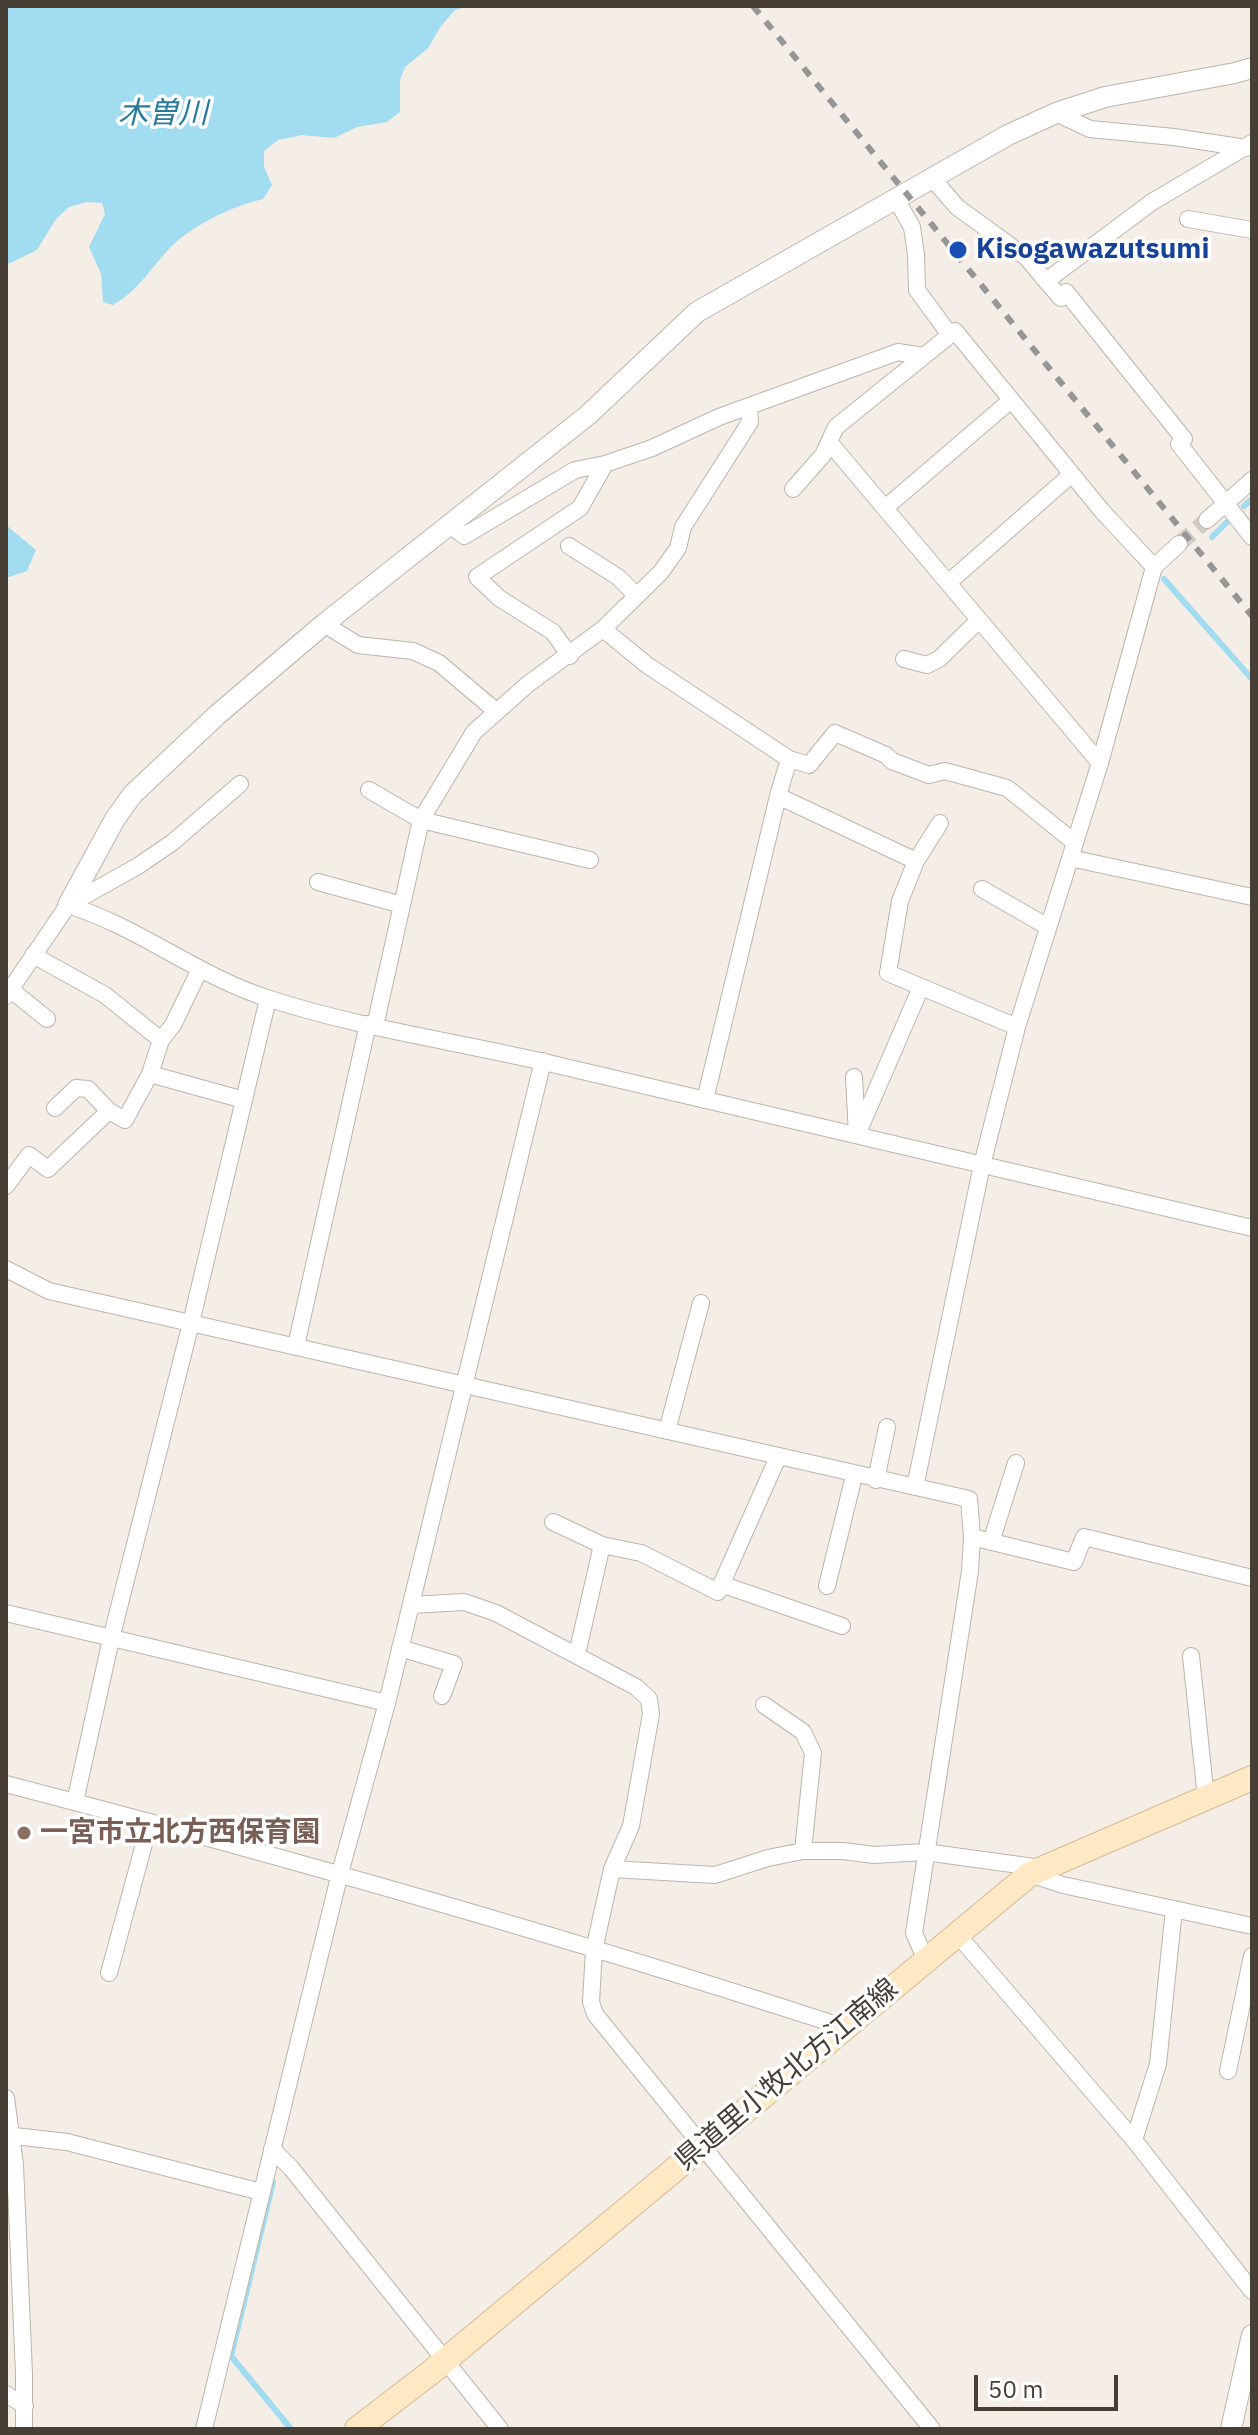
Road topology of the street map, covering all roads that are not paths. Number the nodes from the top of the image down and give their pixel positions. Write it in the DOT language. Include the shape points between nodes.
graph roads {
  1 [pos="1252,68"];
  2 [pos="1056,113"];
  3 [pos="1249,146"];
  4 [pos="932,178"];
  5 [pos="896,199"];
  6 [pos="1188,219"];
  7 [pos="1252,230"];
  8 [pos="1046,281"];
  9 [pos="950,335"];
  10 [pos="923,356"];
  11 [pos="1010,401"];
  12 [pos="749,406"];
  13 [pos="829,442"];
  14 [pos="605,464"];
  15 [pos="1072,474"];
  16 [pos="1252,480"];
  17 [pos="793,489"];
  18 [pos="1226,503"];
  19 [pos="885,508"];
  20 [pos="1207,520"];
  21 [pos="450,525"];
  22 [pos="1252,537"];
  23 [pos="1179,544"];
  24 [pos="569,546"];
  25 [pos="1154,567"];
  26 [pos="948,583"];
  27 [pos="636,595"];
  28 [pos="979,620"];
  29 [pos="324,624"];
  30 [pos="603,629"];
  31 [pos="570,656"];
  32 [pos="904,659"];
  33 [pos="496,711"];
  34 [pos="789,759"];
  35 [pos="1100,763"];
  36 [pos="240,784"];
  37 [pos="369,790"];
  38 [pos="778,796"];
  39 [pos="421,820"];
  40 [pos="940,823"];
  41 [pos="1072,850"];
  42 [pos="590,860"];
  43 [pos="916,861"];
  44 [pos="318,882"];
  45 [pos="982,889"];
  46 [pos="1252,897"];
  47 [pos="68,905"];
  48 [pos="402,905"];
  49 [pos="1048,927"];
  50 [pos="33,955"];
  51 [pos="200,969"];
  52 [pos="921,987"];
  53 [pos="8,992"];
  54 [pos="268,999"];
  55 [pos="47,1019"];
  56 [pos="372,1025"];
  57 [pos="1017,1027"];
  58 [pos="161,1040"];
  59 [pos="543,1061"];
  60 [pos="150,1074"];
  61 [pos="854,1077"];
  62 [pos="244,1100"];
  63 [pos="705,1100"];
  64 [pos="55,1108"];
  65 [pos="109,1111"];
  66 [pos="857,1135"];
  67 [pos="982,1165"];
  68 [pos="6,1186"];
  69 [pos="1252,1228"];
  70 [pos="6,1269"];
  71 [pos="701,1303"];
  72 [pos="191,1323"];
  73 [pos="296,1346"];
  74 [pos="465,1384"];
  75 [pos="887,1427"];
  76 [pos="667,1431"];
  77 [pos="778,1457"];
  78 [pos="1016,1463"];
  79 [pos="854,1476"];
  80 [pos="876,1480"];
  81 [pos="915,1487"];
  82 [pos="553,1522"];
  83 [pos="972,1537"];
  84 [pos="991,1542"];
  85 [pos="602,1545"];
  86 [pos="1252,1578"];
  87 [pos="721,1584"];
  88 [pos="827,1586"];
  89 [pos="411,1605"];
  90 [pos="6,1613"];
  91 [pos="842,1626"];
  92 [pos="111,1639"];
  93 [pos="400,1648"];
  94 [pos="577,1654"];
  95 [pos="1191,1656"];
  96 [pos="442,1696"];
  97 [pos="387,1703"];
  98 [pos="764,1705"];
  99 [pos="1252,1778"];
  100 [pos="6,1784"];
  101 [pos="1206,1798"];
  102 [pos="75,1802"];
  103 [pos="150,1822"];
  104 [pos="803,1851"];
  105 [pos="925,1852"];
  106 [pos="612,1869"];
  107 [pos="1037,1871"];
  108 [pos="340,1873"];
  109 [pos="1174,1909"];
  110 [pos="1252,1926"];
  111 [pos="957,1934"];
  112 [pos="594,1950"];
  113 [pos="1252,1956"];
  114 [pos="926,1960"];
  115 [pos="109,1973"];
  116 [pos="1250,1975"];
  117 [pos="838,2033"];
  118 [pos="1228,2071"];
  119 [pos="6,2098"];
  120 [pos="8,2135"];
  121 [pos="1134,2140"];
  122 [pos="701,2147"];
  123 [pos="272,2149"];
  124 [pos="261,2192"];
  125 [pos="1252,2291"];
  126 [pos="1252,2335"];
  127 [pos="445,2361"];
  128 [pos="6,2394"];
  129 [pos="1245,2397"];
  130 [pos="25,2406"];
  131 [pos="24,2429"];
  132 [pos="204,2429"];
  133 [pos="357,2429"];
  134 [pos="500,2429"];
  135 [pos="932,2429"];
  136 [pos="1231,2429"];
  1 -- 2 [label="street" via="1105,97"];
  2 -- 3 [label="street" via="1090,129"];
  2 -- 4 [label="street"];
  3 -- 8 [label="street" via="1152,202"];
  4 -- 5 [label="street"];
  4 -- 8 [label="street" via="957,207 1027,258"];
  5 -- 9 [label="street" via="912,227 917,290"];
  5 -- 21 [label="street" via="697,312 588,415"];
  6 -- 7 [label="street"];
  8 -- 18 [label="street" via="1061,298 1066,292 1184,439 1179,444"];
  9 -- 10 [label="street"];
  9 -- 11 [label="street" via="955,331"];
  10 -- 12 [label="street" via="898,352"];
  10 -- 13 [label="street" via="836,427"];
  11 -- 15 [label="street"];
  11 -- 19 [label="street"];
  12 -- 14 [label="street"];
  12 -- 27 [label="street" via="750,422 683,527 678,548"];
  13 -- 17 [label="street"];
  13 -- 19 [label="street"];
  14 -- 21 [label="street" via="575,470 464,536"];
  14 -- 31 [label="street" via="580,508 477,577 499,598 553,632"];
  15 -- 25 [label="street"];
  15 -- 26 [label="street"];
  16 -- 18 [label="street"];
  18 -- 20 [label="street"];
  18 -- 22 [label="street"];
  19 -- 26 [label="street"];
  21 -- 29 [label="street"];
  23 -- 25 [label="street"];
  24 -- 27 [label="street"];
  25 -- 35 [label="street"];
  26 -- 28 [label="street"];
  27 -- 30 [label="street"];
  28 -- 32 [label="street" via="939,659 927,665"];
  28 -- 35 [label="street"];
  29 -- 33 [label="street" via="358,645 413,651 439,663"];
  29 -- 47 [label="street" via="132,795"];
  30 -- 31 [label="street"];
  30 -- 34 [label="street" via="647,665"];
  31 -- 33 [label="street"];
  33 -- 39 [label="street" via="474,732"];
  34 -- 38 [label="street"];
  34 -- 41 [label="street" via="809,765 835,733 929,775 945,771 1007,788"];
  35 -- 41 [label="street"];
  36 -- 47 [label="street" via="173,842"];
  37 -- 39 [label="street"];
  38 -- 43 [label="street"];
  38 -- 63 [label="street"];
  39 -- 42 [label="street"];
  39 -- 48 [label="street"];
  40 -- 43 [label="street"];
  41 -- 46 [label="street"];
  41 -- 49 [label="street"];
  43 -- 52 [label="street" via="900,901 888,973"];
  44 -- 48 [label="street"];
  45 -- 49 [label="street"];
  47 -- 50 [label="street"];
  47 -- 51 [label="street"];
  48 -- 56 [label="street"];
  49 -- 57 [label="street"];
  50 -- 53 [label="street"];
  50 -- 58 [label="street" via="105,995"];
  51 -- 54 [label="street"];
  51 -- 58 [label="street"];
  52 -- 57 [label="street"];
  52 -- 66 [label="street"];
  53 -- 55 [label="street"];
  54 -- 56 [label="street"];
  54 -- 62 [label="street"];
  56 -- 59 [label="street"];
  56 -- 73 [label="street"];
  57 -- 67 [label="street"];
  58 -- 60 [label="street"];
  59 -- 63 [label="street"];
  59 -- 74 [label="street"];
  60 -- 62 [label="street"];
  60 -- 65 [label="street" via="125,1120"];
  61 -- 66 [label="street"];
  62 -- 72 [label="street"];
  63 -- 66 [label="street"];
  64 -- 65 [label="street" via="76,1088 88,1089"];
  65 -- 68 [label="street" via="48,1169 29,1155"];
  66 -- 67 [label="street"];
  67 -- 69 [label="street"];
  67 -- 81 [label="street"];
  70 -- 72 [label="street" via="49,1291"];
  71 -- 76 [label="street"];
  72 -- 73 [label="street"];
  72 -- 92 [label="street"];
  73 -- 74 [label="street"];
  74 -- 76 [label="street"];
  74 -- 89 [label="street"];
  75 -- 80 [label="street"];
  76 -- 77 [label="street"];
  77 -- 79 [label="street"];
  77 -- 87 [label="street"];
  78 -- 84 [label="street"];
  79 -- 80 [label="street"];
  79 -- 88 [label="street"];
  80 -- 81 [label="street"];
  81 -- 83 [label="street" via="969,1499"];
  82 -- 85 [label="street"];
  83 -- 84 [label="street"];
  83 -- 105 [label="street"];
  84 -- 86 [label="street" via="1074,1562 1084,1537"];
  85 -- 87 [label="street" via="641,1553 718,1592"];
  85 -- 94 [label="street"];
  87 -- 91 [label="street"];
  89 -- 93 [label="street"];
  89 -- 94 [label="street" via="464,1602"];
  90 -- 92 [label="street"];
  92 -- 97 [label="street"];
  92 -- 102 [label="street"];
  93 -- 96 [label="street" via="454,1664"];
  93 -- 97 [label="street"];
  94 -- 106 [label="street" via="649,1699 651,1714 631,1826"];
  95 -- 101 [label="street"];
  97 -- 108 [label="street"];
  98 -- 104 [label="street" via="803,1732 813,1753"];
  99 -- 101 [label="main road, 県道里小牧北方江南線"];
  100 -- 102 [label="street"];
  101 -- 107 [label="main road, 県道里小牧北方江南線"];
  102 -- 103 [label="street"];
  103 -- 108 [label="street"];
  103 -- 115 [label="street"];
  104 -- 105 [label="street"];
  104 -- 106 [label="street" via="715,1875"];
  105 -- 107 [label="street"];
  105 -- 114 [label="street" via="914,1933"];
  106 -- 112 [label="street"];
  107 -- 109 [label="street" via="1063,1885"];
  107 -- 111 [label="main road, 県道里小牧北方江南線"];
  108 -- 112 [label="street"];
  108 -- 123 [label="street"];
  109 -- 110 [label="street"];
  109 -- 121 [label="street" via="1158,2064"];
  111 -- 114 [label="main road, 県道里小牧北方江南線"];
  111 -- 121 [label="street"];
  112 -- 117 [label="street" via="828,2022"];
  112 -- 122 [label="street" via="595,2014"];
  113 -- 116 [label="street"];
  114 -- 117 [label="main road, 県道里小牧北方江南線"];
  116 -- 118 [label="street"];
  117 -- 122 [label="main road, 県道里小牧北方江南線"];
  119 -- 120 [label="street"];
  120 -- 124 [label="street" via="67,2142"];
  120 -- 130 [label="street" via="15,2165"];
  121 -- 125 [label="street"];
  122 -- 127 [label="main road, 県道里小牧北方江南線"];
  122 -- 135 [label="street"];
  123 -- 124 [label="street"];
  123 -- 127 [label="street"];
  124 -- 132 [label="street"];
  126 -- 129 [label="street"];
  127 -- 133 [label="main road, 県道里小牧北方江南線"];
  127 -- 134 [label="street"];
  128 -- 130 [label="street"];
  129 -- 136 [label="street"];
  130 -- 131 [label="street"];
}
